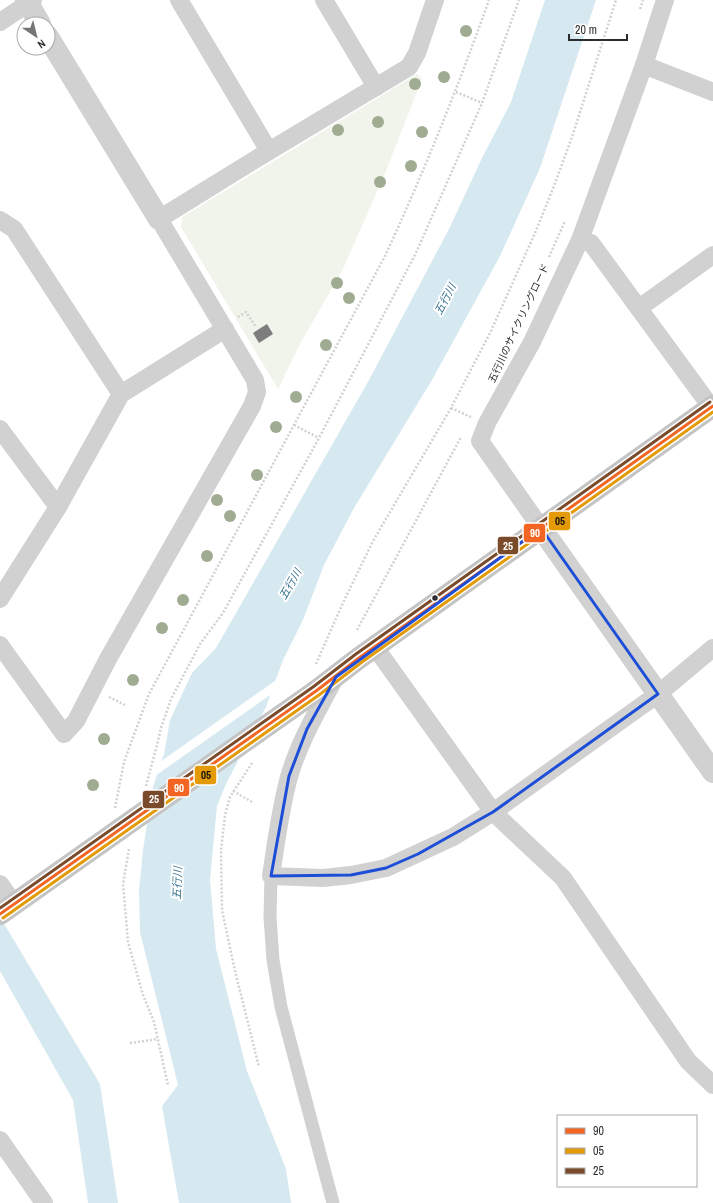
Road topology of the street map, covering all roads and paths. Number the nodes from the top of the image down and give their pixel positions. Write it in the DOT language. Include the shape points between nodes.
graph roads {
  1 [pos="179,0"];
  2 [pos="324,0"];
  3 [pos="435,0"];
  4 [pos="489,0"];
  5 [pos="519,0"];
  6 [pos="616,0"];
  7 [pos="643,0"];
  8 [pos="665,0"];
  9 [pos="29,1"];
  10 [pos="639,15"];
  11 [pos="36,16"];
  12 [pos="0,22"];
  13 [pos="56,50"];
  14 [pos="644,64"];
  15 [pos="376,88"];
  16 [pos="456,92"];
  17 [pos="713,92"];
  18 [pos="482,103"];
  19 [pos="269,151"];
  20 [pos="568,214"];
  21 [pos="0,220"];
  22 [pos="159,220"];
  23 [pos="580,240"];
  24 [pos="713,255"];
  25 [pos="547,263"];
  26 [pos="639,308"];
  27 [pos="230,324"];
  28 [pos="256,327"];
  29 [pos="121,394"];
  30 [pos="712,406"];
  31 [pos="451,408"];
  32 [pos="475,411"];
  33 [pos="294,424"];
  34 [pos="0,429"];
  35 [pos="464,431"];
  36 [pos="319,438"];
  37 [pos="58,506"];
  38 [pos="541,528"];
  39 [pos="0,599"];
  40 [pos="357,630"];
  41 [pos="0,645"];
  42 [pos="375,647"];
  43 [pos="713,648"];
  44 [pos="314,668"];
  45 [pos="336,677"];
  46 [pos="103,694"];
  47 [pos="658,694"];
  48 [pos="125,705"];
  49 [pos="252,762"];
  50 [pos="713,772"];
  51 [pos="145,788"];
  52 [pos="233,791"];
  53 [pos="252,802"];
  54 [pos="493,812"];
  55 [pos="119,838"];
  56 [pos="271,876"];
  57 [pos="0,884"];
  58 [pos="7,909"];
  59 [pos="158,1038"];
  60 [pos="130,1043"];
  61 [pos="259,1067"];
  62 [pos="713,1085"];
  63 [pos="168,1086"];
  64 [pos="0,1140"];
  65 [pos="44,1203"];
  66 [pos="333,1203"];
  1 -- 19 [label="street"];
  2 -- 15 [label="street"];
  3 -- 15 [label="street" via="417,53 409,67"];
  4 -- 16 [label="path"];
  5 -- 18 [label="path"];
  6 -- 31 [label="path" via="572,137 535,233 491,331"];
  7 -- 10 [label="path"];
  8 -- 14 [label="street"];
  9 -- 11 [label="street"];
  9 -- 12 [label="street"];
  13 -- 22 [label="street"];
  14 -- 17 [label="street"];
  14 -- 23 [label="street"];
  15 -- 19 [label="street"];
  16 -- 18 [label="path"];
  16 -- 33 [label="path" via="385,256"];
  18 -- 36 [label="path" via="416,253"];
  19 -- 22 [label="street"];
  20 -- 25 [label="path, 五行川のサイクリングロード"];
  21 -- 29 [label="street" via="14,229"];
  22 -- 27 [label="street"];
  23 -- 26 [label="street" via="591,243"];
  23 -- 38 [label="street" via="532,342 487,423 480,441"];
  24 -- 26 [label="street"];
  26 -- 30 [label="street"];
  27 -- 28 [label="path" via="246,312"];
  27 -- 29 [label="street"];
  27 -- 41 [label="street" via="255,380 257,392 245,419 108,659 76,721 64,734"];
  29 -- 37 [label="street"];
  30 -- 38 [label="main road"];
  31 -- 32 [label="path" via="472,418"];
  31 -- 44 [label="path" via="374,541"];
  33 -- 36 [label="path"];
  33 -- 55 [label="path" via="149,694 124,762"];
  34 -- 37 [label="street"];
  35 -- 40 [label="path"];
  36 -- 51 [label="path" via="223,613 200,644 171,699"];
  37 -- 39 [label="street"];
  38 -- 42 [label="main road"];
  38 -- 47 [label="street"];
  42 -- 45 [label="main road"];
  42 -- 54 [label="street"];
  43 -- 47 [label="street"];
  45 -- 55 [label="main road, bridge"];
  45 -- 56 [label="street" via="307,730 289,776"];
  46 -- 48 [label="path"];
  47 -- 50 [label="street"];
  47 -- 54 [label="street"];
  49 -- 52 [label="path"];
  52 -- 53 [label="path"];
  52 -- 61 [label="path" via="225,815 221,851 222,910"];
  54 -- 56 [label="street" via="453,837 386,868 323,878"];
  54 -- 62 [label="street" via="563,878 688,1061"];
  55 -- 58 [label="main road"];
  55 -- 59 [label="path" via="128,942"];
  56 -- 66 [label="street" via="273,960 281,1007"];
  57 -- 58 [label="street"];
  59 -- 60 [label="path"];
  59 -- 63 [label="path"];
  64 -- 65 [label="street"];
}
